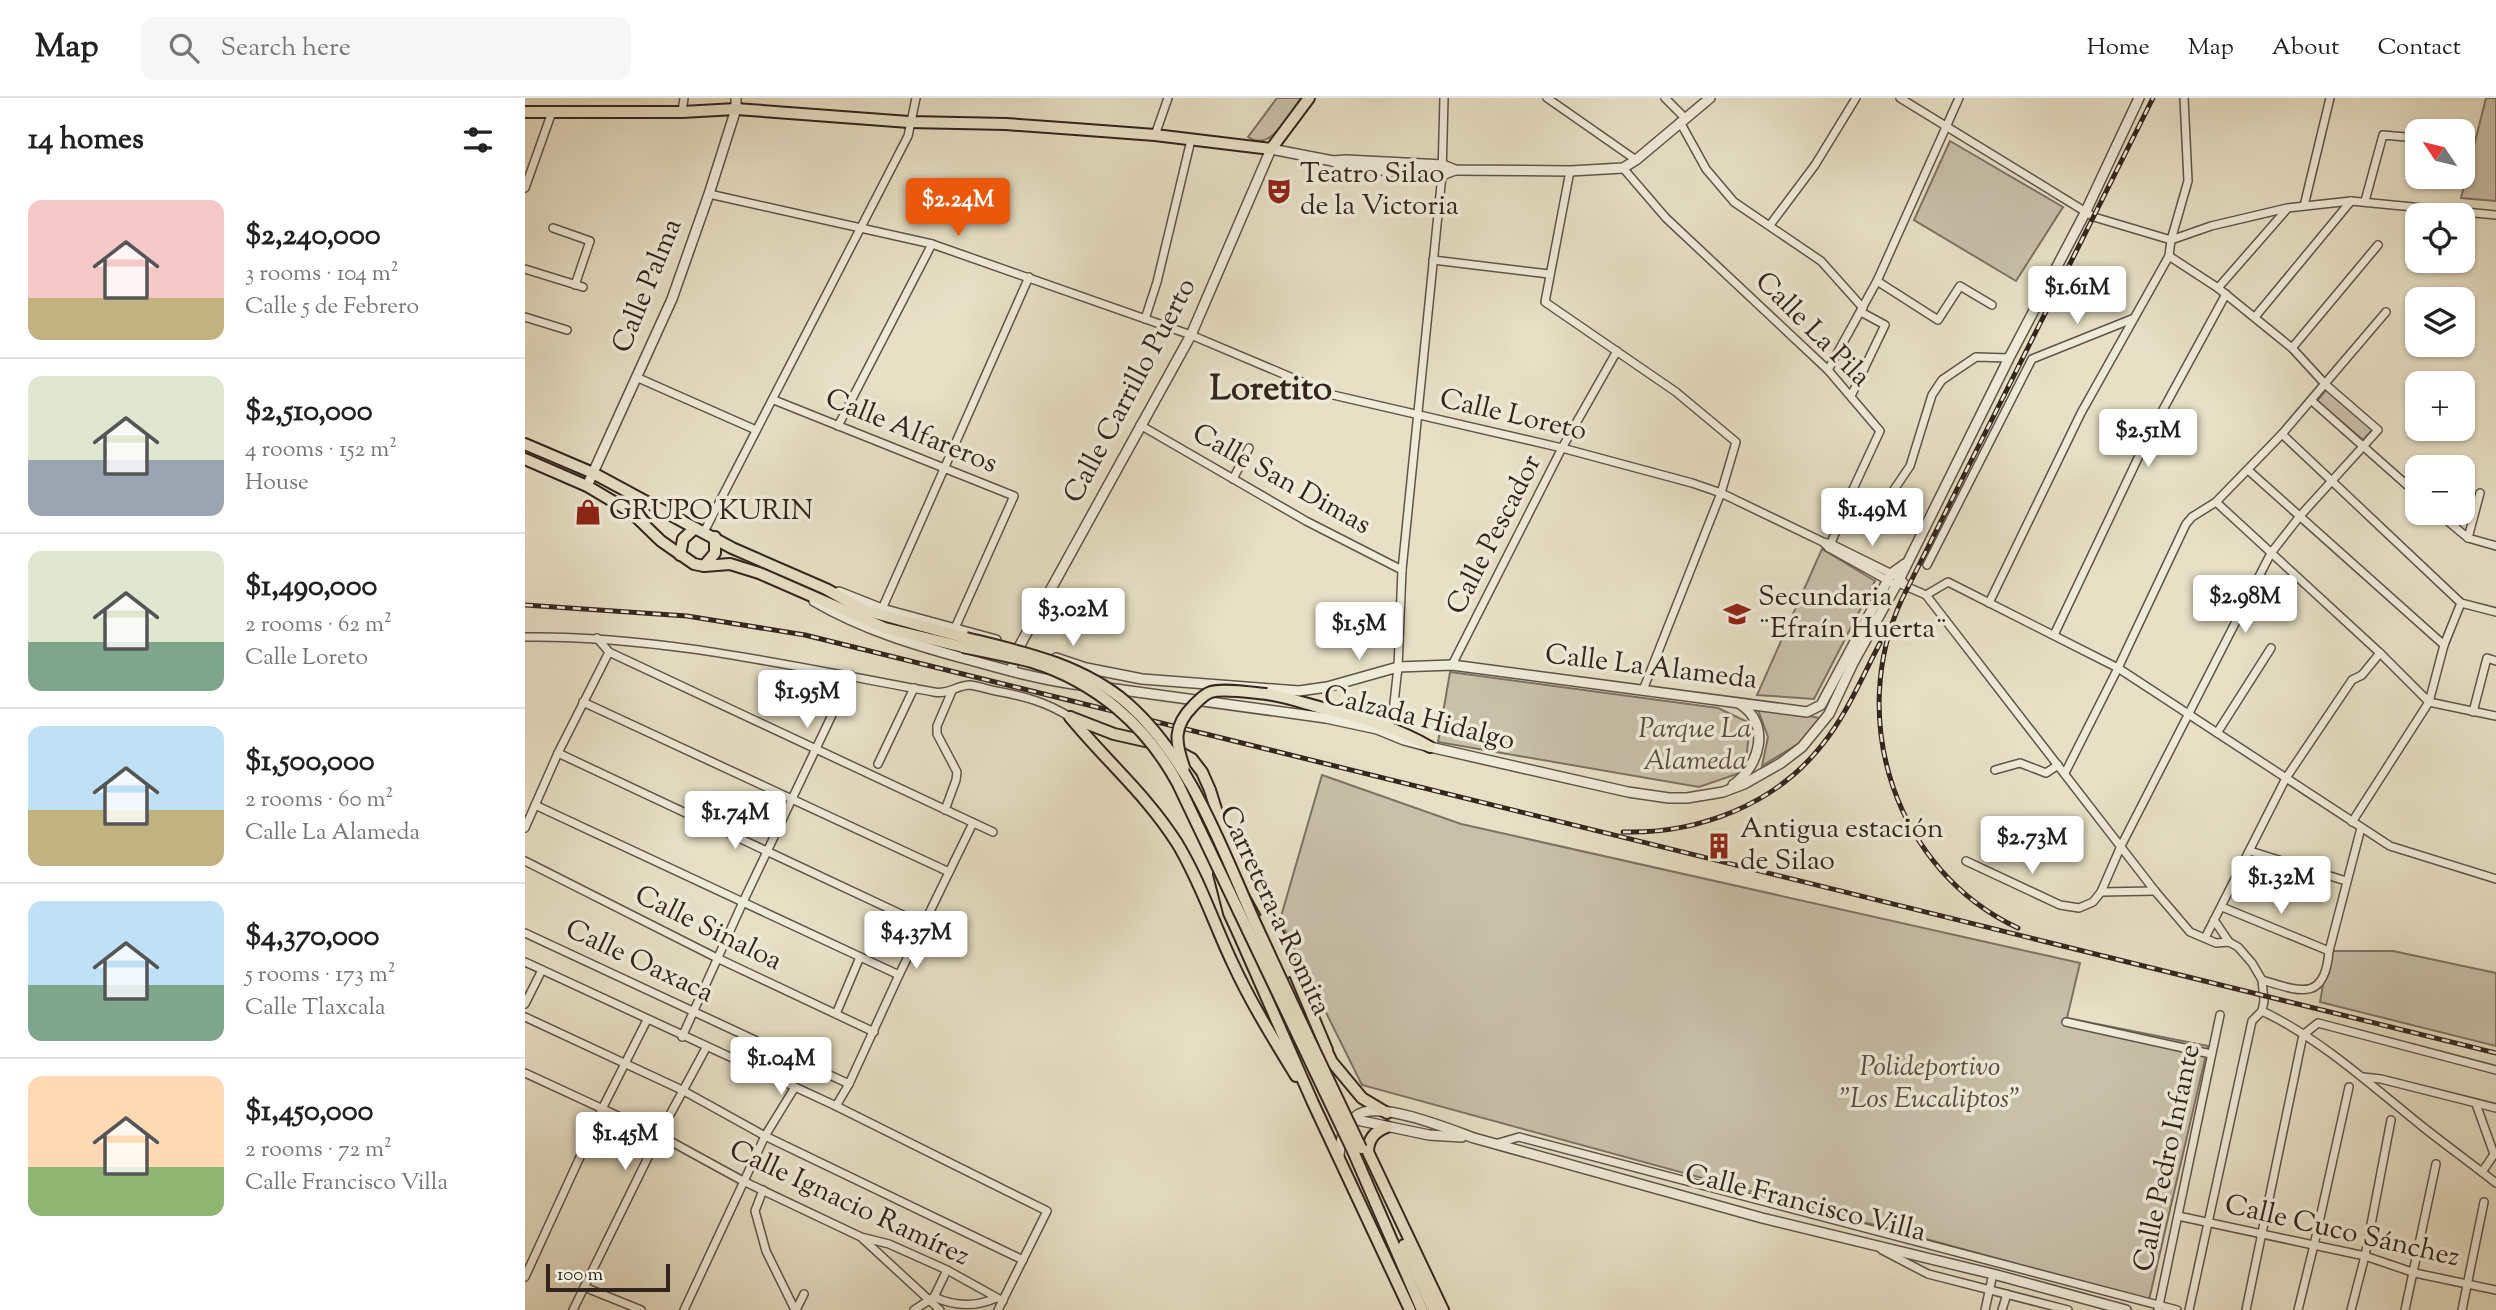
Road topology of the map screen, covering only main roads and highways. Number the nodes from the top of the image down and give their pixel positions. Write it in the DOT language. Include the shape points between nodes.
graph roads {
  1 [pos="1310,98"];
  2 [pos="736,104"];
  3 [pos="525,111"];
  4 [pos="525,444"];
  5 [pos="525,458"];
  6 [pos="705,532"];
  7 [pos="680,555"];
  8 [pos="704,566"];
  9 [pos="964,643"];
  10 [pos="1430,747"];
  11 [pos="1189,783"];
  12 [pos="1215,835"];
  13 [pos="1219,872"];
  14 [pos="1327,1050"];
  15 [pos="1332,1062"];
  16 [pos="1304,1079"];
  17 [pos="1313,1103"];
  18 [pos="1387,1113"];
  19 [pos="1387,1127"];
  20 [pos="1357,1150"];
  21 [pos="1411,1310"];
  22 [pos="1422,1310"];
  23 [pos="1433,1310"];
  24 [pos="1443,1310"];
  1 -- 2 [label="main road" via="1271,149 1155,135 909,122"];
  2 -- 3 [label="main road" via="683,112"];
  4 -- 6 [label="main road" via="593,473"];
  5 -- 7 [label="main road" via="631,512"];
  6 -- 7 [label="main road" via="684,539"];
  6 -- 8 [label="main road" via="715,553"];
  6 -- 9 [label="main road" via="876,615"];
  7 -- 8 [label="main road"];
  8 -- 9 [label="main road" via="730,564 885,628"];
  9 -- 11 [label="main road, Carretera a Romita, bridge" via="1047,659 1090,678 1143,719"];
  9 -- 13 [label="main road, Carretera a Romita, bridge" via="1063,673 1134,722 1166,761"];
  10 -- 11 [label="main road, bridge" via="1411,735 1265,691 1213,691 1179,724 1177,745"];
  11 -- 12 [label="main road, Carretera a Romita, bridge"];
  12 -- 14 [label="main road, bridge" via="1249,891"];
  12 -- 20 [label="main road, Carretera a Romita, bridge"];
  13 -- 16 [label="main road, bridge" via="1229,913"];
  13 -- 20 [label="main road, Carretera a Romita, bridge"];
  14 -- 15 [label="main road"];
  14 -- 17 [label="main road" via="1279,936 1225,838 1210,790 1192,759 1165,745 1114,734 1070,717 1132,782 1178,846 1246,989"];
  15 -- 16 [label="main road" via="1329,1074 1316,1083"];
  15 -- 18 [label="main road" via="1362,1098"];
  16 -- 17 [label="main road"];
  17 -- 21 [label="main road"];
  19 -- 24 [label="main road" via="1370,1139 1368,1152"];
  20 -- 22 [label="main road, Carretera a Romita"];
  20 -- 23 [label="main road, Carretera a Romita"];
}
